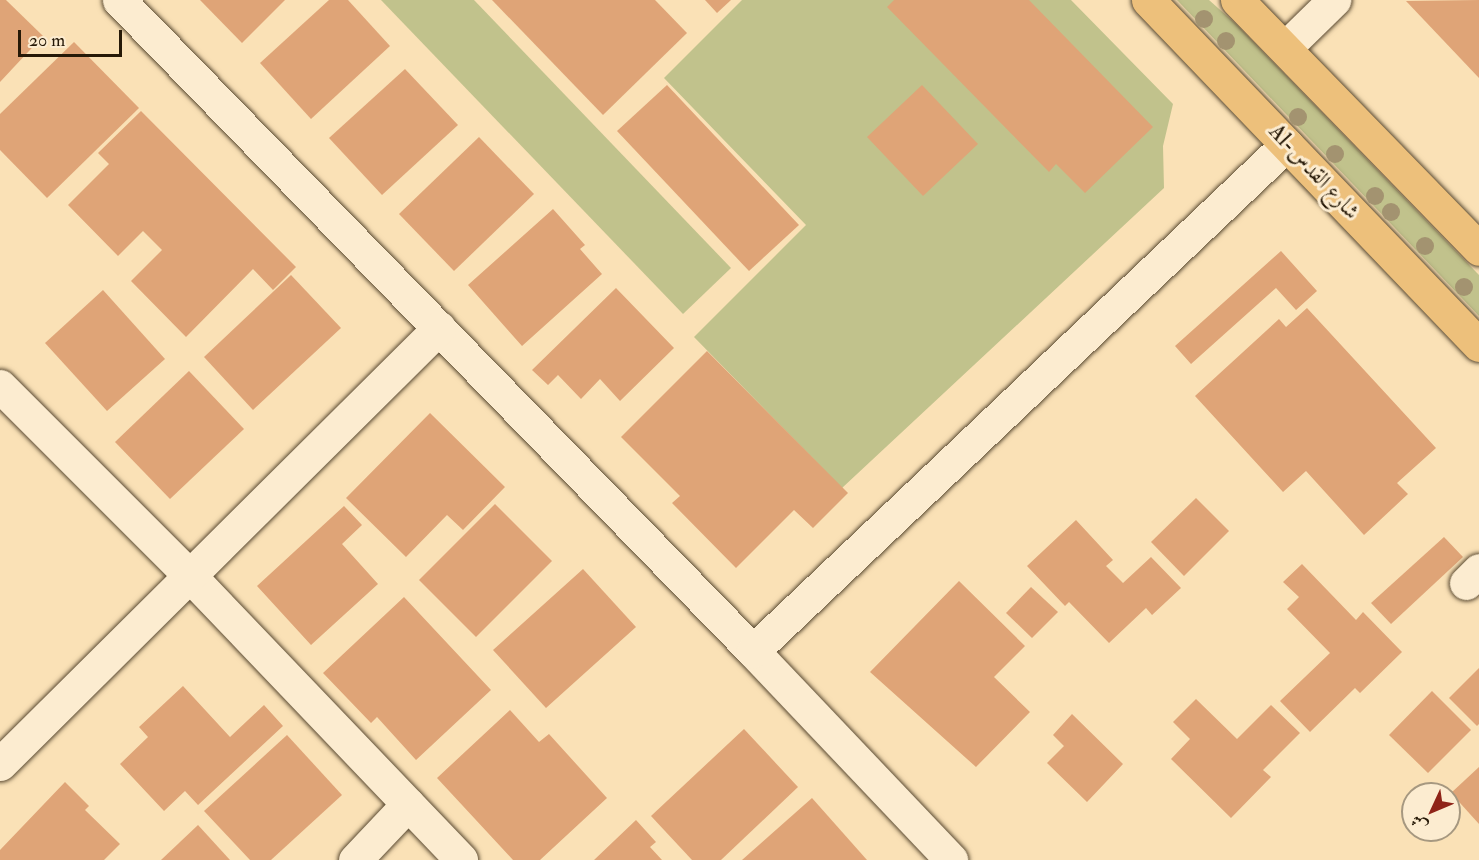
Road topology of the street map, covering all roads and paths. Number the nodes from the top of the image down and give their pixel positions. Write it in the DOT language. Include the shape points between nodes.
graph roads {
  1 [pos="118,0"];
  2 [pos="1148,0"];
  3 [pos="1237,0"];
  4 [pos="1334,0"];
  5 [pos="1285,48"];
  6 [pos="1287,144"];
  7 [pos="1479,249"];
  8 [pos="439,328"];
  9 [pos="1479,345"];
  10 [pos="0,386"];
  11 [pos="192,577"];
  12 [pos="753,651"];
  13 [pos="0,765"];
  14 [pos="408,804"];
  15 [pos="355,860"];
  16 [pos="460,860"];
  17 [pos="951,860"];
  1 -- 8 [label="street"];
  2 -- 6 [label="main road, Al-شارع القدس"];
  3 -- 5 [label="main road"];
  4 -- 5 [label="street"];
  5 -- 7 [label="main road"];
  6 -- 9 [label="main road, Al-شارع القدس"];
  6 -- 12 [label="street"];
  8 -- 11 [label="street"];
  8 -- 12 [label="street"];
  10 -- 11 [label="street"];
  11 -- 13 [label="street"];
  11 -- 14 [label="street"];
  12 -- 17 [label="street"];
  14 -- 15 [label="street"];
  14 -- 16 [label="street"];
}
